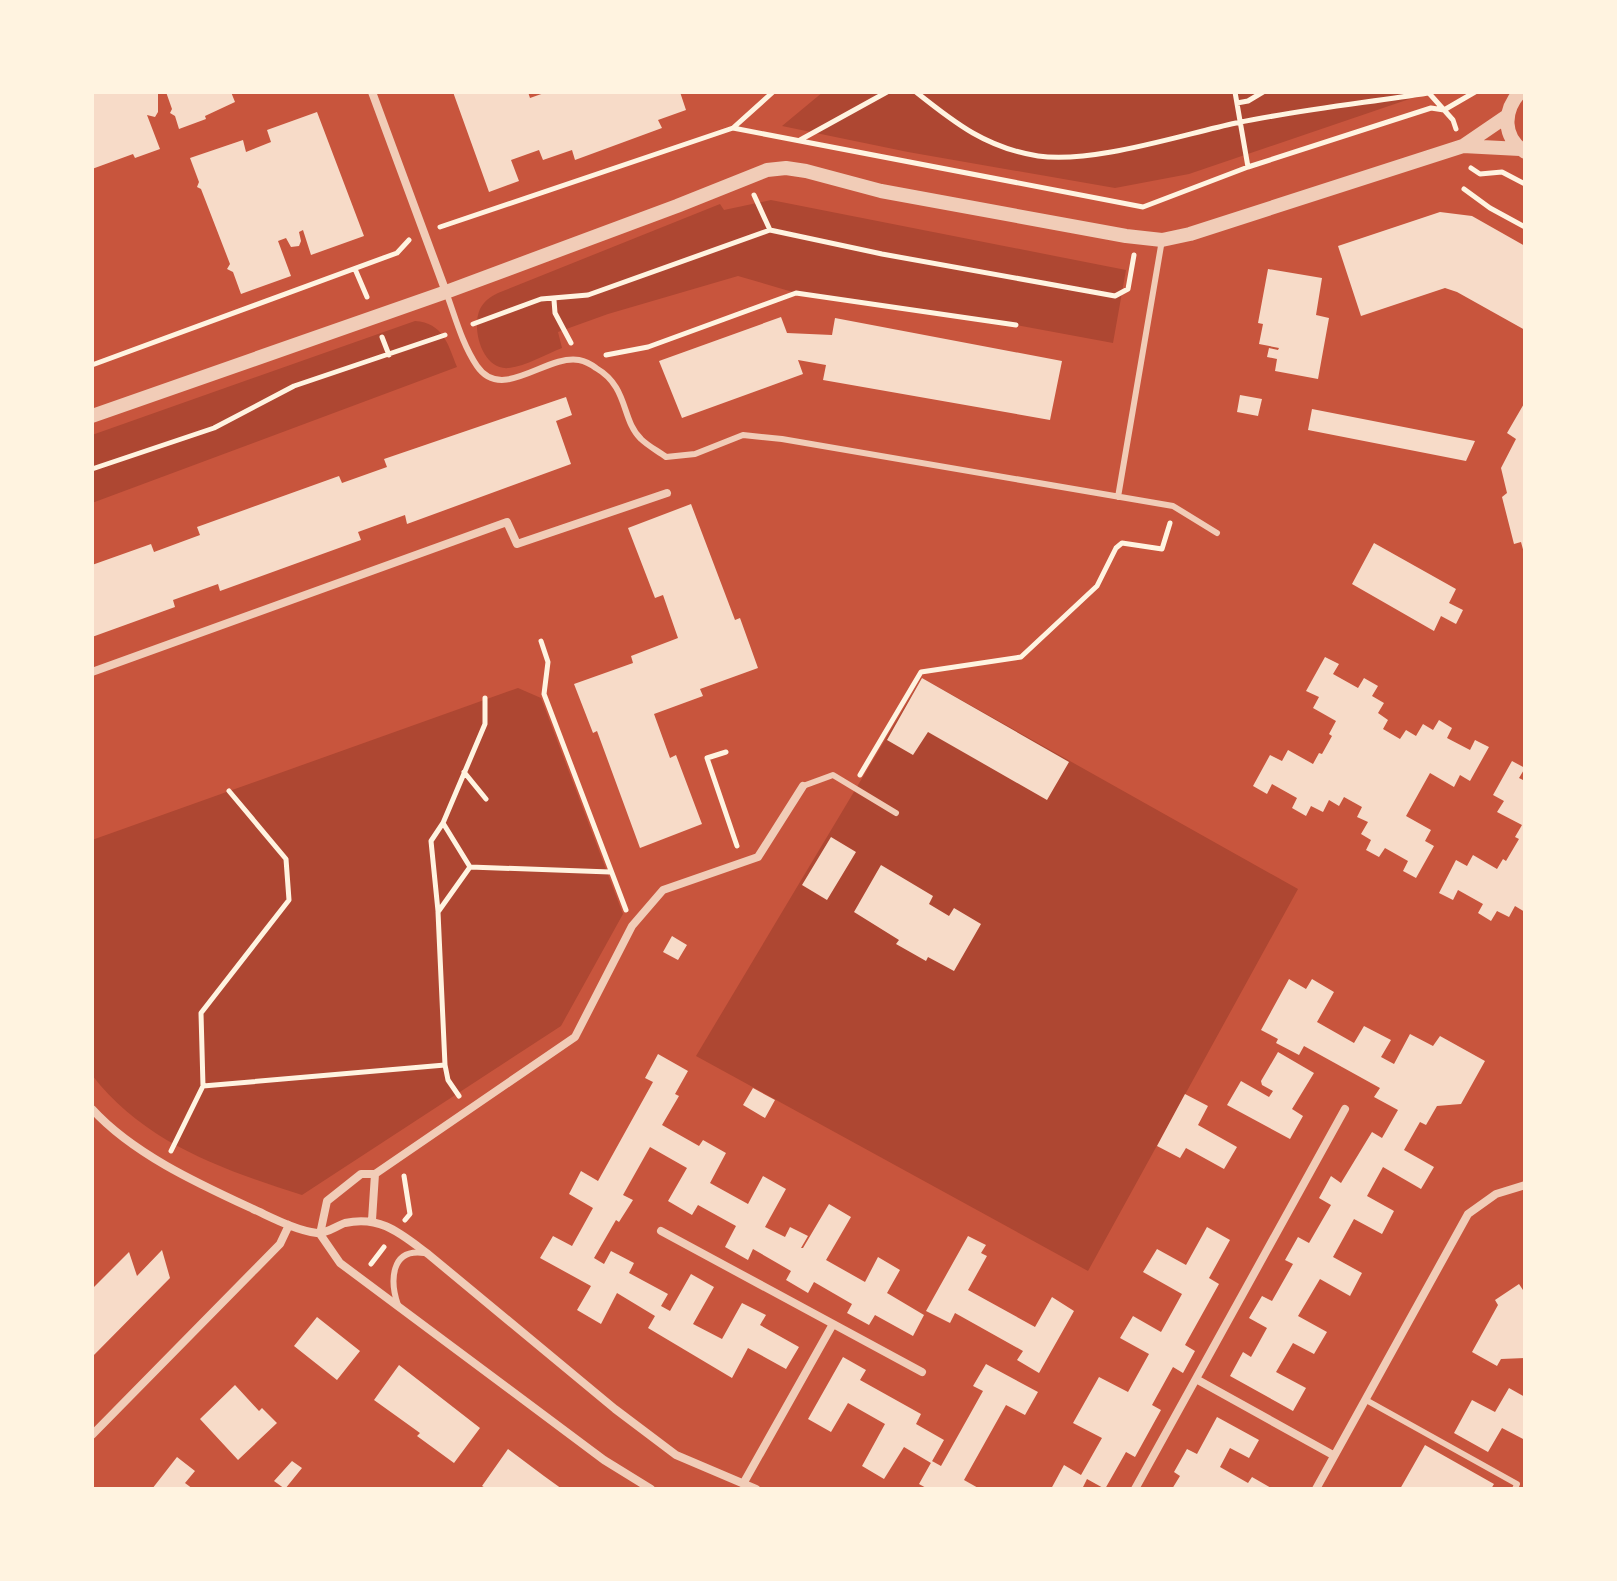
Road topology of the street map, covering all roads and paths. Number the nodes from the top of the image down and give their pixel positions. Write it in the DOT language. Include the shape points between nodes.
graph roads {
  1 [pos="372,92"];
  2 [pos="773,92"];
  3 [pos="887,92"];
  4 [pos="916,92"];
  5 [pos="1235,92"];
  6 [pos="1263,92"];
  7 [pos="1428,92"];
  8 [pos="1475,92"];
  9 [pos="1519,92"];
  10 [pos="1237,103"];
  11 [pos="1444,110"];
  12 [pos="1507,116"];
  13 [pos="1240,122"];
  14 [pos="733,128"];
  15 [pos="800,140"];
  16 [pos="1463,146"];
  17 [pos="1522,150"];
  18 [pos="1248,167"];
  19 [pos="747,176"];
  20 [pos="1464,189"];
  21 [pos="1525,227"];
  22 [pos="770,230"];
  23 [pos="1136,238"];
  24 [pos="1162,240"];
  25 [pos="446,292"];
  26 [pos="554,300"];
  27 [pos="1016,325"];
  28 [pos="460,329"];
  29 [pos="579,360"];
  30 [pos="92,416"];
  31 [pos="92,469"];
  32 [pos="667,493"];
  33 [pos="1118,497"];
  34 [pos="1173,506"];
  35 [pos="1217,533"];
  36 [pos="541,641"];
  37 [pos="92,672"];
  38 [pos="485,698"];
  39 [pos="726,752"];
  40 [pos="464,771"];
  41 [pos="803,786"];
  42 [pos="853,786"];
  43 [pos="229,791"];
  44 [pos="486,799"];
  45 [pos="896,813"];
  46 [pos="443,823"];
  47 [pos="744,862"];
  48 [pos="470,867"];
  49 [pos="610,872"];
  50 [pos="438,912"];
  51 [pos="632,926"];
  52 [pos="445,1065"];
  53 [pos="203,1086"];
  54 [pos="92,1109"];
  55 [pos="1345,1109"];
  56 [pos="468,1111"];
  57 [pos="165,1165"];
  58 [pos="375,1174"];
  59 [pos="1525,1185"];
  60 [pos="372,1220"];
  61 [pos="289,1225"];
  62 [pos="661,1231"];
  63 [pos="320,1234"];
  64 [pos="428,1254"];
  65 [pos="398,1305"];
  66 [pos="833,1324"];
  67 [pos="922,1372"];
  68 [pos="1196,1379"];
  69 [pos="1366,1400"];
  70 [pos="92,1435"];
  71 [pos="1333,1455"];
  72 [pos="743,1484"];
  73 [pos="651,1489"];
  74 [pos="756,1489"];
  75 [pos="1135,1489"];
  76 [pos="1316,1489"];
  77 [pos="1515,1489"];
  1 -- 25 [label="street"];
  2 -- 14 [label="path"];
  3 -- 15 [label="path"];
  4 -- 13 [label="path" via="970,134 1040,156 1086,157"];
  5 -- 10 [label="path"];
  6 -- 10 [label="path"];
  7 -- 11 [label="path"];
  7 -- 13 [label="path"];
  8 -- 11 [label="path"];
  9 -- 12 [label="street"];
  10 -- 13 [label="path"];
  11 -- 18 [label="path" via="1431,108"];
  12 -- 16 [label="street"];
  12 -- 17 [label="street" via="1512,139"];
  13 -- 18 [label="path"];
  16 -- 17 [label="street"];
  16 -- 24 [label="street"];
  18 -- 23 [label="path" via="1143,207"];
  19 -- 22 [label="path"];
  19 -- 23 [label="street" via="786,168"];
  19 -- 25 [label="street"];
  20 -- 21 [label="path"];
  22 -- 23 [label="path" via="1115,296 1128,289"];
  22 -- 26 [label="path" via="588,295"];
  23 -- 24 [label="street"];
  24 -- 33 [label="lane"];
  25 -- 28 [label="lane"];
  25 -- 30 [label="street"];
  26 -- 28 [label="path" via="541,299"];
  26 -- 29 [label="path" via="555,313"];
  27 -- 29 [label="path" via="796,293 648,347"];
  28 -- 29 [label="lane" via="478,369 489,379 506,381 557,362"];
  28 -- 31 [label="path" via="294,386 214,428"];
  29 -- 33 [label="lane" via="615,383 639,438 666,457 695,454 743,435"];
  32 -- 37 [label="street" via="517,544 507,522"];
  33 -- 34 [label="lane"];
  34 -- 35 [label="lane"];
  34 -- 42 [label="path" via="1162,549 1122,543 1097,586 1021,657 921,672"];
  36 -- 49 [label="path" via="548,662 544,694"];
  38 -- 40 [label="path" via="485,724"];
  39 -- 47 [label="path" via="707,758"];
  40 -- 44 [label="path"];
  40 -- 46 [label="path"];
  41 -- 42 [label="lane" via="833,775"];
  41 -- 47 [label="street" via="758,857"];
  42 -- 45 [label="lane"];
  43 -- 53 [label="path" via="286,859 289,900 201,1013"];
  46 -- 48 [label="path"];
  46 -- 50 [label="path" via="431,841"];
  47 -- 51 [label="street" via="663,890"];
  48 -- 49 [label="path"];
  48 -- 50 [label="path"];
  49 -- 51 [label="path"];
  50 -- 52 [label="path"];
  51 -- 56 [label="street" via="575,1037"];
  52 -- 53 [label="path"];
  52 -- 56 [label="path" via="448,1080"];
  53 -- 57 [label="path"];
  54 -- 57 [label="street"];
  55 -- 68 [label="street"];
  56 -- 58 [label="street"];
  57 -- 61 [label="street"];
  58 -- 60 [label="street"];
  58 -- 63 [label="street" via="361,1174 327,1201"];
  59 -- 69 [label="street" via="1496,1194 1468,1214"];
  60 -- 63 [label="street"];
  60 -- 64 [label="street"];
  61 -- 63 [label="street"];
  61 -- 70 [label="street" via="280,1244"];
  62 -- 66 [label="street"];
  63 -- 65 [label="street" via="340,1263"];
  64 -- 65 [label="lane" via="414,1252 395,1268 392,1287"];
  64 -- 72 [label="street" via="676,1455"];
  65 -- 73 [label="street" via="604,1460"];
  66 -- 67 [label="street"];
  66 -- 72 [label="street"];
  68 -- 71 [label="street"];
  68 -- 75 [label="street"];
  69 -- 71 [label="street"];
  69 -- 77 [label="lane" via="1517,1484"];
  71 -- 76 [label="street"];
  72 -- 74 [label="street"];
}
